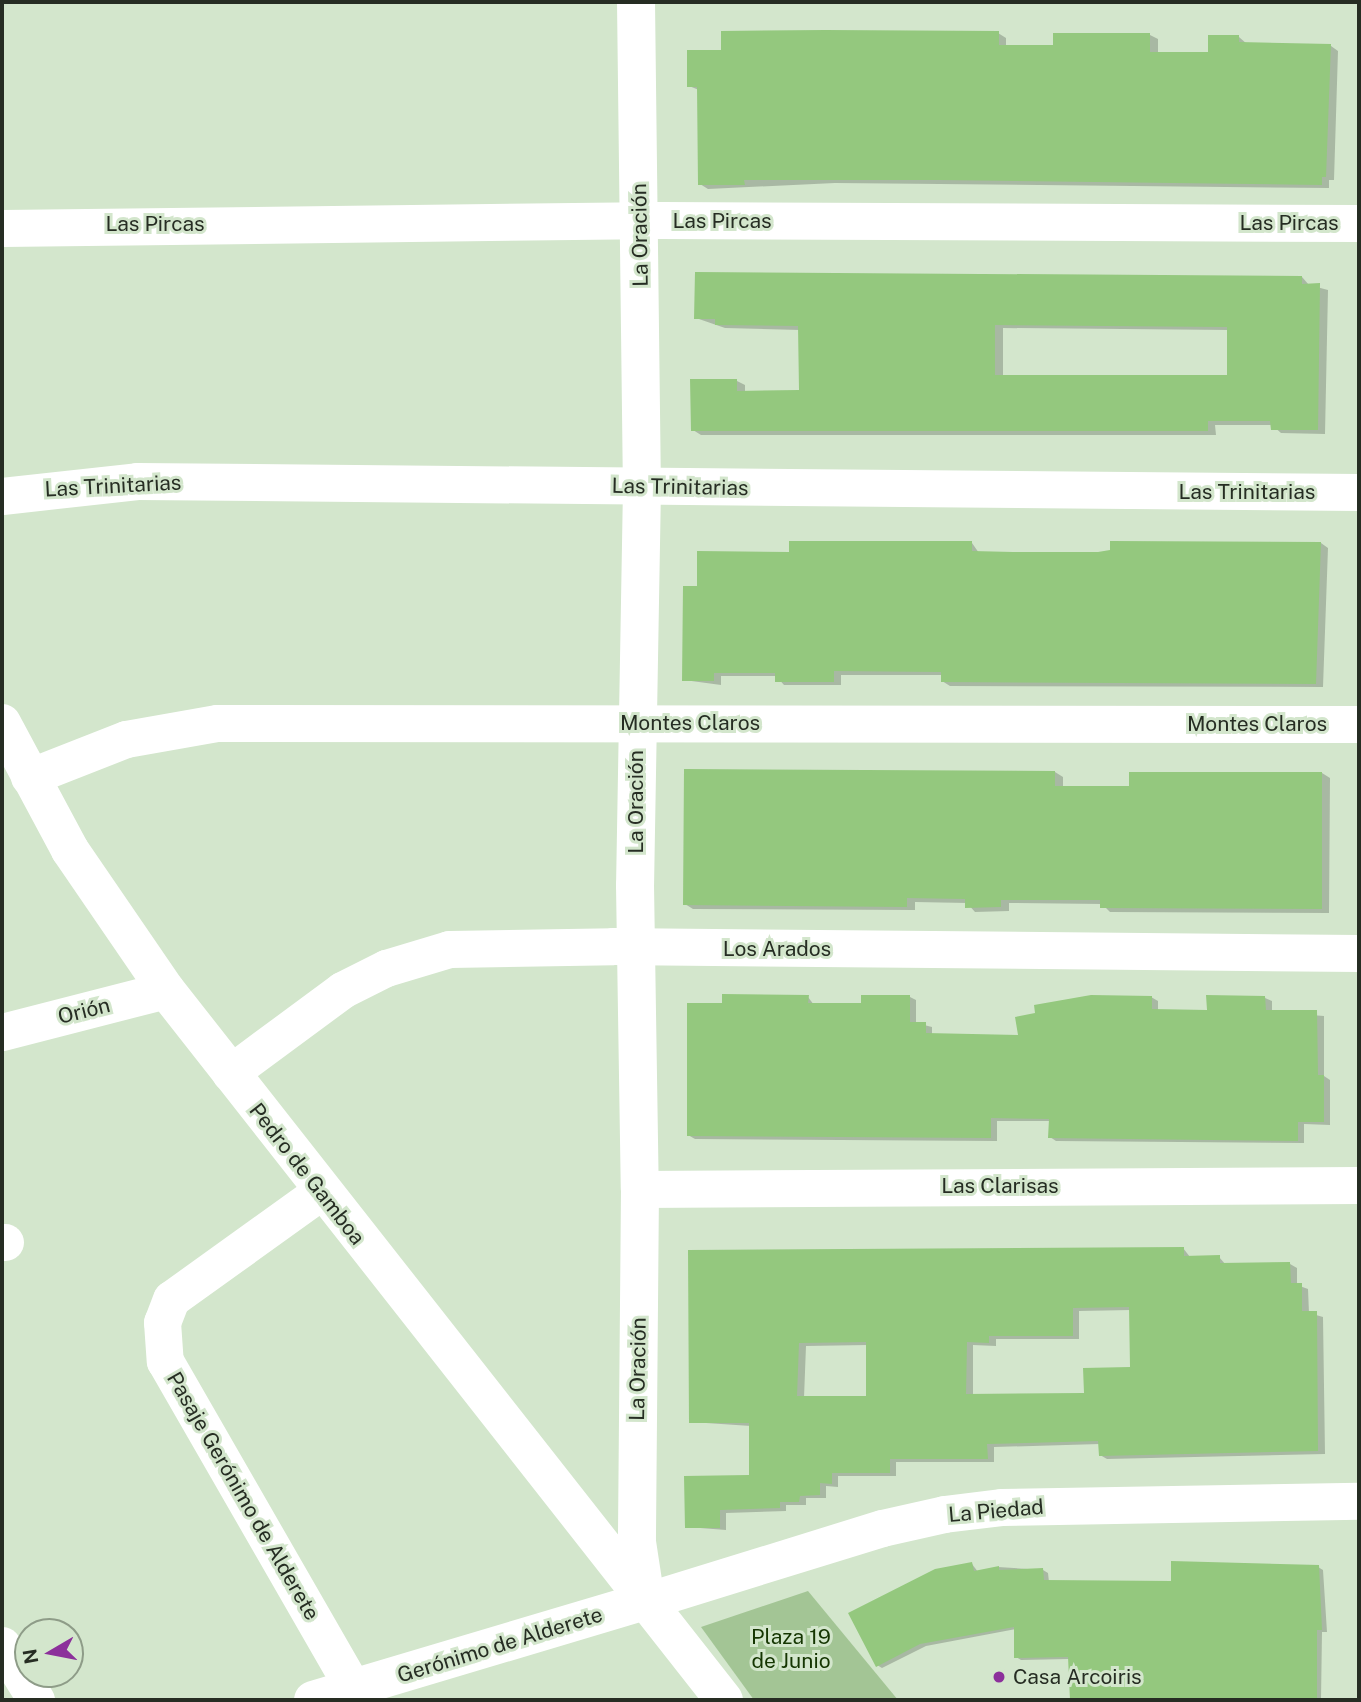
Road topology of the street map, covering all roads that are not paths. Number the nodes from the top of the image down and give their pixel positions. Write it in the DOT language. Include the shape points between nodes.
graph roads {
  1 [pos="636,2"];
  2 [pos="640,221"];
  3 [pos="1359,223"];
  4 [pos="2,228"];
  5 [pos="642,487"];
  6 [pos="1359,492"];
  7 [pos="2,496"];
  8 [pos="636,724"];
  9 [pos="1359,724"];
  10 [pos="2,725"];
  11 [pos="29,777"];
  12 [pos="636,948"];
  13 [pos="1359,953"];
  14 [pos="166,990"];
  15 [pos="2,1032"];
  16 [pos="230,1073"];
  17 [pos="1359,1185"];
  18 [pos="640,1189"];
  19 [pos="320,1192"];
  20 [pos="1359,1501"];
  21 [pos="646,1601"];
  22 [pos="2,1646"];
  23 [pos="356,1695"];
  24 [pos="36,1700"];
  25 [pos="313,1700"];
  26 [pos="724,1700"];
  1 -- 2 [label="main road, La Oración"];
  2 -- 3 [label="street, Las Pircas"];
  2 -- 4 [label="street, Las Pircas"];
  2 -- 5 [label="main road, La Oración"];
  5 -- 6 [label="street, Las Trinitarias"];
  5 -- 7 [label="street, Las Trinitarias" via="137,481"];
  5 -- 8 [label="main road, La Oración"];
  8 -- 9 [label="street, Montes Claros"];
  8 -- 11 [label="street, Montes Claros" via="217,723 125,739"];
  8 -- 12 [label="main road, La Oración"];
  10 -- 11 [label="main road, Pedro de Gamboa"];
  11 -- 14 [label="main road, Pedro de Gamboa" via="70,850"];
  12 -- 13 [label="street, Los Arados"];
  12 -- 16 [label="street, Los Arados" via="449,949 386,968 342,990"];
  12 -- 18 [label="main road, La Oración"];
  14 -- 15 [label="street, Orión"];
  14 -- 16 [label="main road, Pedro de Gamboa"];
  16 -- 19 [label="main road, Pedro de Gamboa"];
  17 -- 18 [label="street, Las Clarisas"];
  18 -- 21 [label="main road, La Oración" via="637,1542"];
  19 -- 21 [label="main road, Pedro de Gamboa"];
  19 -- 23 [label="street, Pasaje Gerónimo de Alderete" via="171,1299 162,1322 165,1361"];
  20 -- 21 [label="street, La Piedad" via="1001,1507 944,1514 882,1528"];
  21 -- 23 [label="main road, Gerónimo de Alderete"];
  21 -- 26 [label="main road, Pedro de Gamboa"];
  22 -- 24 [label="street"];
  23 -- 25 [label="main road, Gerónimo de Alderete"];
}
